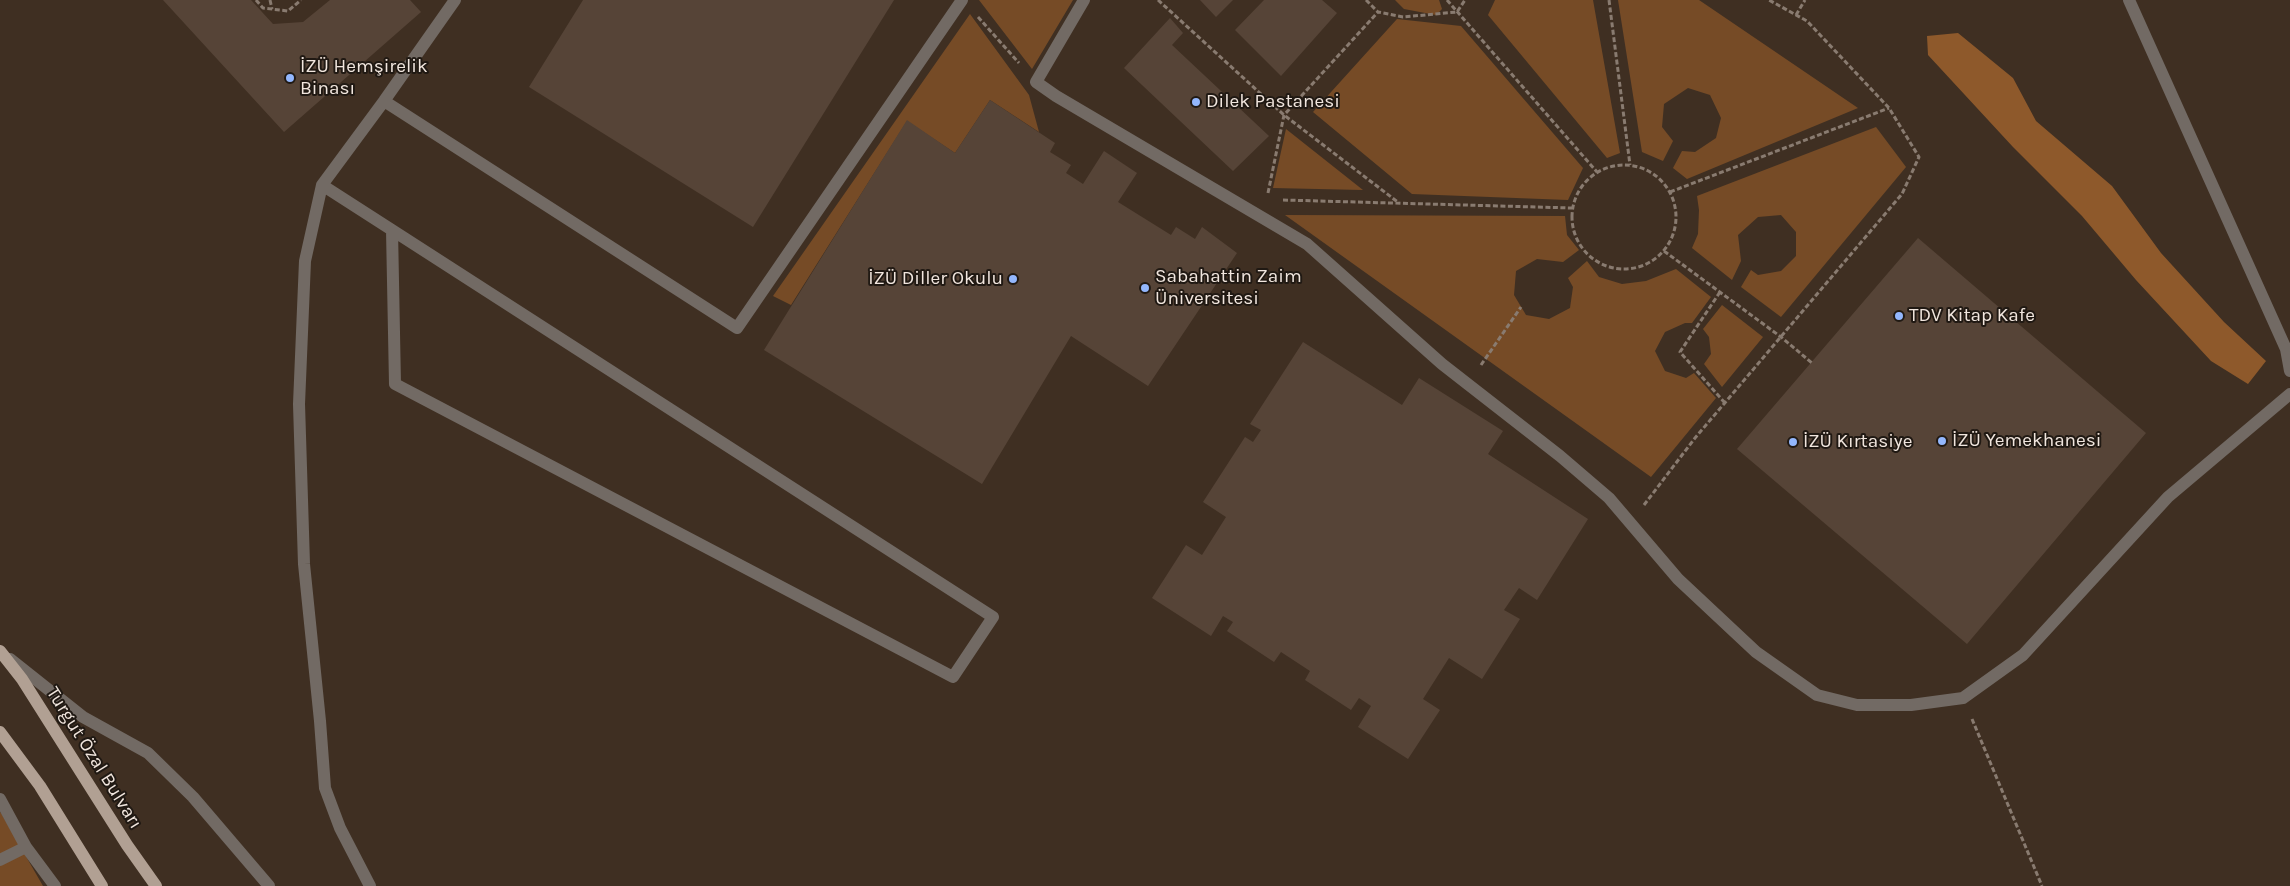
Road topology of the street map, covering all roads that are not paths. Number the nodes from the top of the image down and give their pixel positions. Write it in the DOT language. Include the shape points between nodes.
graph roads {
  1 [pos="455,0"];
  2 [pos="962,0"];
  3 [pos="1084,0"];
  4 [pos="2129,0"];
  5 [pos="384,101"];
  6 [pos="322,185"];
  7 [pos="392,230"];
  8 [pos="2290,371"];
  9 [pos="2290,394"];
  10 [pos="0,651"];
  11 [pos="0,732"];
  12 [pos="0,799"];
  13 [pos="26,847"];
  14 [pos="0,860"];
  15 [pos="55,886"];
  16 [pos="102,886"];
  17 [pos="156,886"];
  18 [pos="269,886"];
  19 [pos="370,886"];
  1 -- 5 [label="street"];
  2 -- 5 [label="street" via="737,328"];
  3 -- 9 [label="street" via="1036,82 1307,244 1467,384 1602,492 1678,579 1756,652 1817,695 1857,705 1911,705 1963,698 2023,655 2168,497"];
  4 -- 8 [label="street" via="2286,350"];
  5 -- 6 [label="street"];
  6 -- 7 [label="street"];
  6 -- 19 [label="street" via="305,261 299,404 304,564 325,788 340,828"];
  7 -- 7 [label="street" via="993,617 953,677 395,384"];
  10 -- 17 [label="main road, Turgut Özal Bulvarı" via="22,679"];
  10 -- 18 [label="street" via="83,717 148,753 193,796"];
  11 -- 16 [label="main road" via="40,786"];
  12 -- 13 [label="street"];
  13 -- 14 [label="street"];
  13 -- 15 [label="street"];
}
